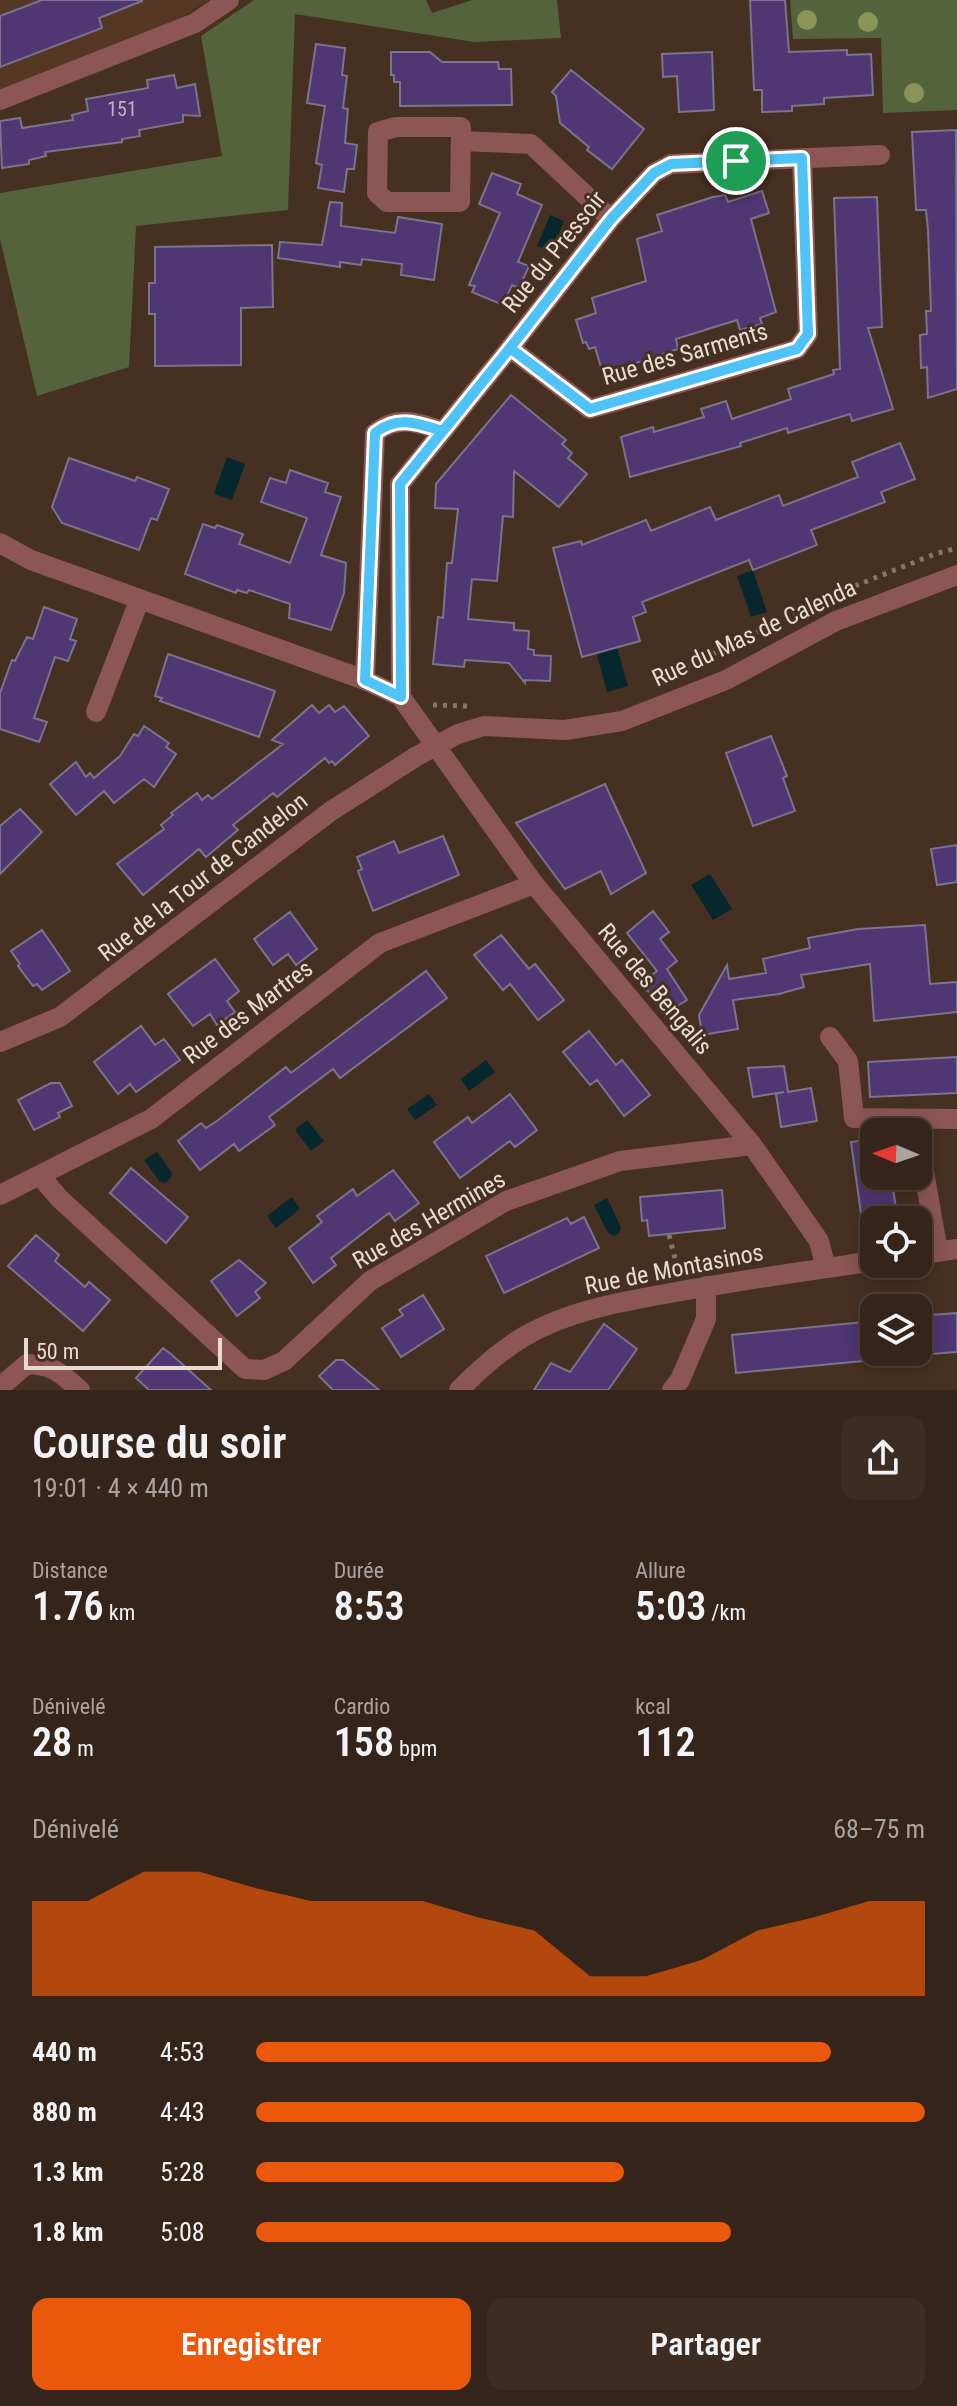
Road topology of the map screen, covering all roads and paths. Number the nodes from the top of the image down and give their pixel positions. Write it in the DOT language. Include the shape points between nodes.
graph roads {
  1 [pos="229,0"];
  2 [pos="0,100"];
  3 [pos="461,141"];
  4 [pos="880,155"];
  5 [pos="802,158"];
  6 [pos="611,219"];
  7 [pos="510,348"];
  8 [pos="443,431"];
  9 [pos="0,543"];
  10 [pos="957,548"];
  11 [pos="957,575"];
  12 [pos="139,601"];
  13 [pos="675,673"];
  14 [pos="365,680"];
  15 [pos="401,697"];
  16 [pos="477,707"];
  17 [pos="96,712"];
  18 [pos="415,716"];
  19 [pos="435,747"];
  20 [pos="534,884"];
  21 [pos="830,1037"];
  22 [pos="0,1042"];
  23 [pos="860,1119"];
  24 [pos="957,1119"];
  25 [pos="932,1125"];
  26 [pos="752,1145"];
  27 [pos="40,1176"];
  28 [pos="927,1190"];
  29 [pos="0,1195"];
  30 [pos="669,1235"];
  31 [pos="938,1252"];
  32 [pos="860,1263"];
  33 [pos="826,1268"];
  34 [pos="706,1286"];
  35 [pos="684,1291"];
  36 [pos="0,1387"];
  37 [pos="683,1387"];
  38 [pos="80,1390"];
  39 [pos="459,1390"];
  1 -- 2 [label="street" via="195,23"];
  3 -- 3 [label="street" via="460,202 387,202 377,193 378,132 461,127"];
  3 -- 6 [label="street" via="531,144"];
  4 -- 5 [label="street, Rue du Pressoir"];
  5 -- 6 [label="street, Rue du Pressoir" via="671,164 654,173"];
  5 -- 7 [label="street, Rue des Sarments" via="808,334 797,349 590,409"];
  6 -- 7 [label="street, Rue du Pressoir"];
  7 -- 8 [label="street, Rue du Pressoir"];
  8 -- 14 [label="street" via="389,422 375,433"];
  8 -- 15 [label="street, Rue du Pressoir" via="400,484"];
  9 -- 12 [label="street"];
  10 -- 13 [label="path" via="844,589"];
  11 -- 19 [label="street, Rue du Mas de Calenda" via="836,621 726,680 622,721 565,730 484,726"];
  12 -- 14 [label="street"];
  12 -- 17 [label="street"];
  14 -- 15 [label="street"];
  15 -- 18 [label="street"];
  16 -- 18 [label="path" via="432,705"];
  18 -- 19 [label="street"];
  19 -- 20 [label="street, Rue des Bengalis"];
  19 -- 22 [label="street, Rue de la Tour de Candelon" via="331,811 60,1017"];
  20 -- 26 [label="street, Rue des Bengalis"];
  20 -- 27 [label="street, Rue des Martres" via="380,943 151,1119"];
  21 -- 23 [label="street" via="848,1061 854,1118"];
  24 -- 25 [label="street"];
  26 -- 27 [label="street, Rue des Hermines" via="620,1161 506,1201 370,1281 284,1361 264,1370 245,1369"];
  26 -- 33 [label="street, Rue des Bengalis" via="819,1241"];
  27 -- 29 [label="street, Rue des Martres"];
  28 -- 31 [label="street"];
  30 -- 35 [label="path"];
  32 -- 33 [label="street, Rue de Montasinos"];
  33 -- 34 [label="street, Rue de Montasinos"];
  34 -- 35 [label="street, Rue de Montasinos"];
  34 -- 37 [label="street" via="706,1319"];
  35 -- 39 [label="street, Rue de Montasinos" via="613,1303 525,1336"];
  36 -- 38 [label="street" via="27,1364 53,1368"];
}
